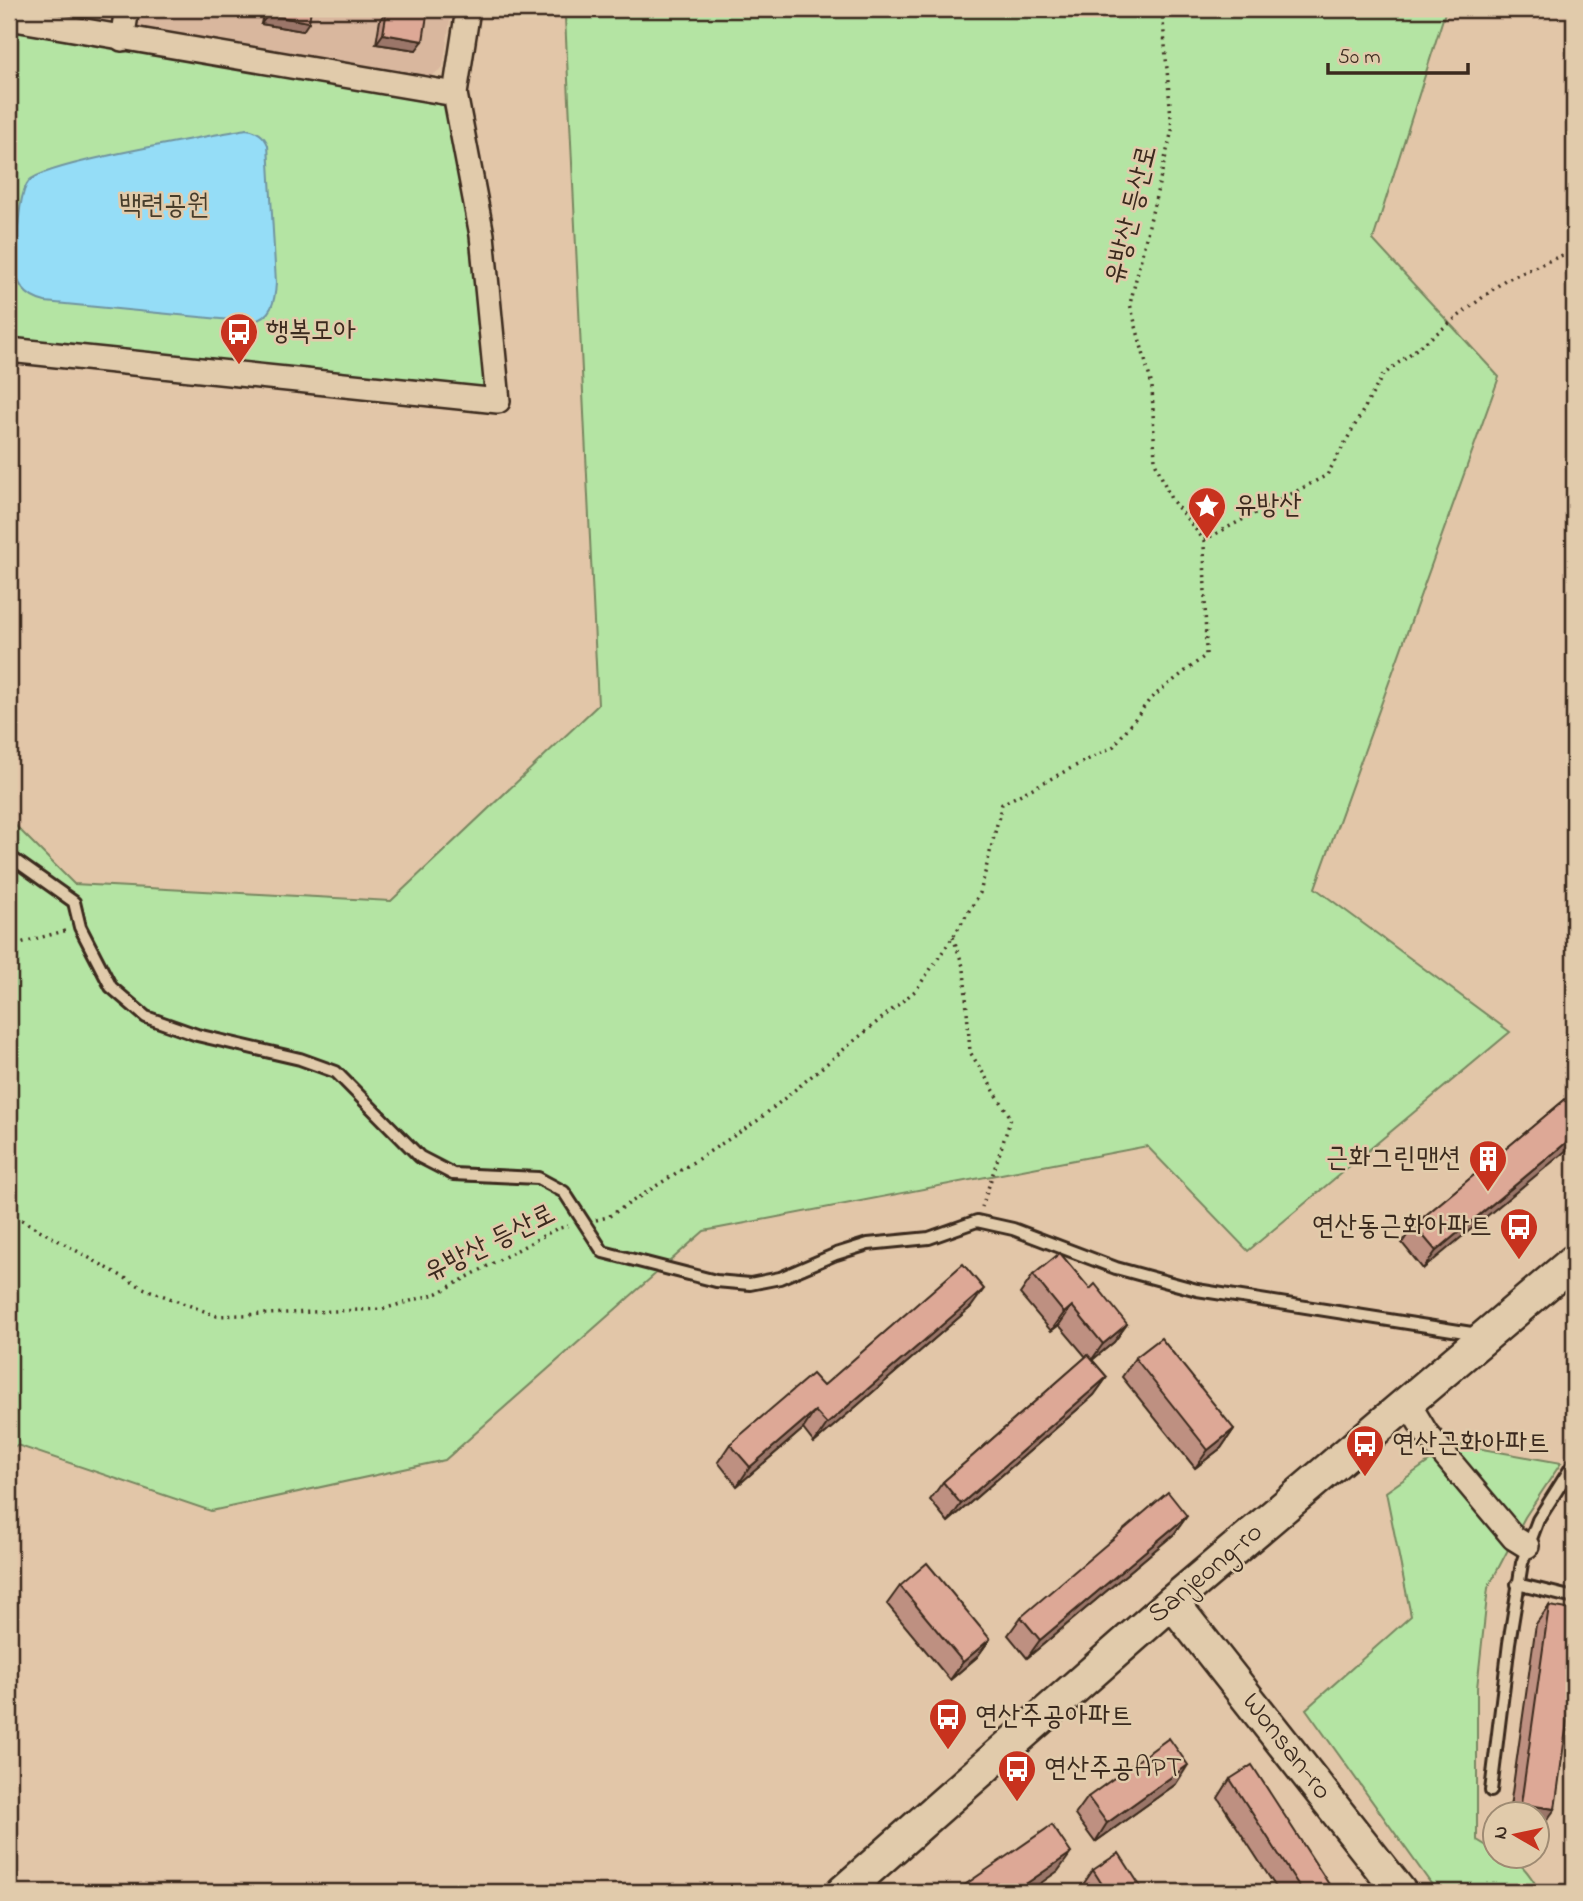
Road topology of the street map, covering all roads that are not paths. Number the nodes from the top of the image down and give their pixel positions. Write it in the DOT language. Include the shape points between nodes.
graph roads {
  1 [pos="127,9"];
  2 [pos="468,9"];
  3 [pos="9,18"];
  4 [pos="122,39"];
  5 [pos="455,94"];
  6 [pos="9,350"];
  7 [pos="9,856"];
  8 [pos="1574,1261"];
  9 [pos="1488,1335"];
  10 [pos="1408,1403"];
  11 [pos="1574,1463"];
  12 [pos="1527,1546"];
  13 [pos="1517,1584"];
  14 [pos="1574,1598"];
  15 [pos="1172,1602"];
  16 [pos="1490,1791"];
  17 [pos="843,1892"];
  18 [pos="1400,1892"];
  1 -- 4 [label="street"];
  2 -- 5 [label="street"];
  3 -- 4 [label="street"];
  4 -- 5 [label="street"];
  5 -- 6 [label="street" via="482,235 498,401"];
  7 -- 9 [label="lane" via="74,902 80,927 111,987 146,1017 336,1072 420,1157 453,1174 538,1178 564,1192 603,1252 716,1282 750,1284 780,1278 868,1244 929,1238 977,1222 1013,1229 1116,1268 1197,1290"];
  8 -- 9 [label="street, Sanjeong-ro"];
  9 -- 10 [label="street, Sanjeong-ro"];
  10 -- 12 [label="street" via="1426,1433 1514,1538"];
  10 -- 15 [label="street, Sanjeong-ro"];
  11 -- 12 [label="lane"];
  12 -- 13 [label="lane"];
  13 -- 14 [label="lane"];
  13 -- 16 [label="lane"];
  15 -- 17 [label="street, Sanjeong-ro"];
  15 -- 18 [label="street, Wonsan-ro"];
}
